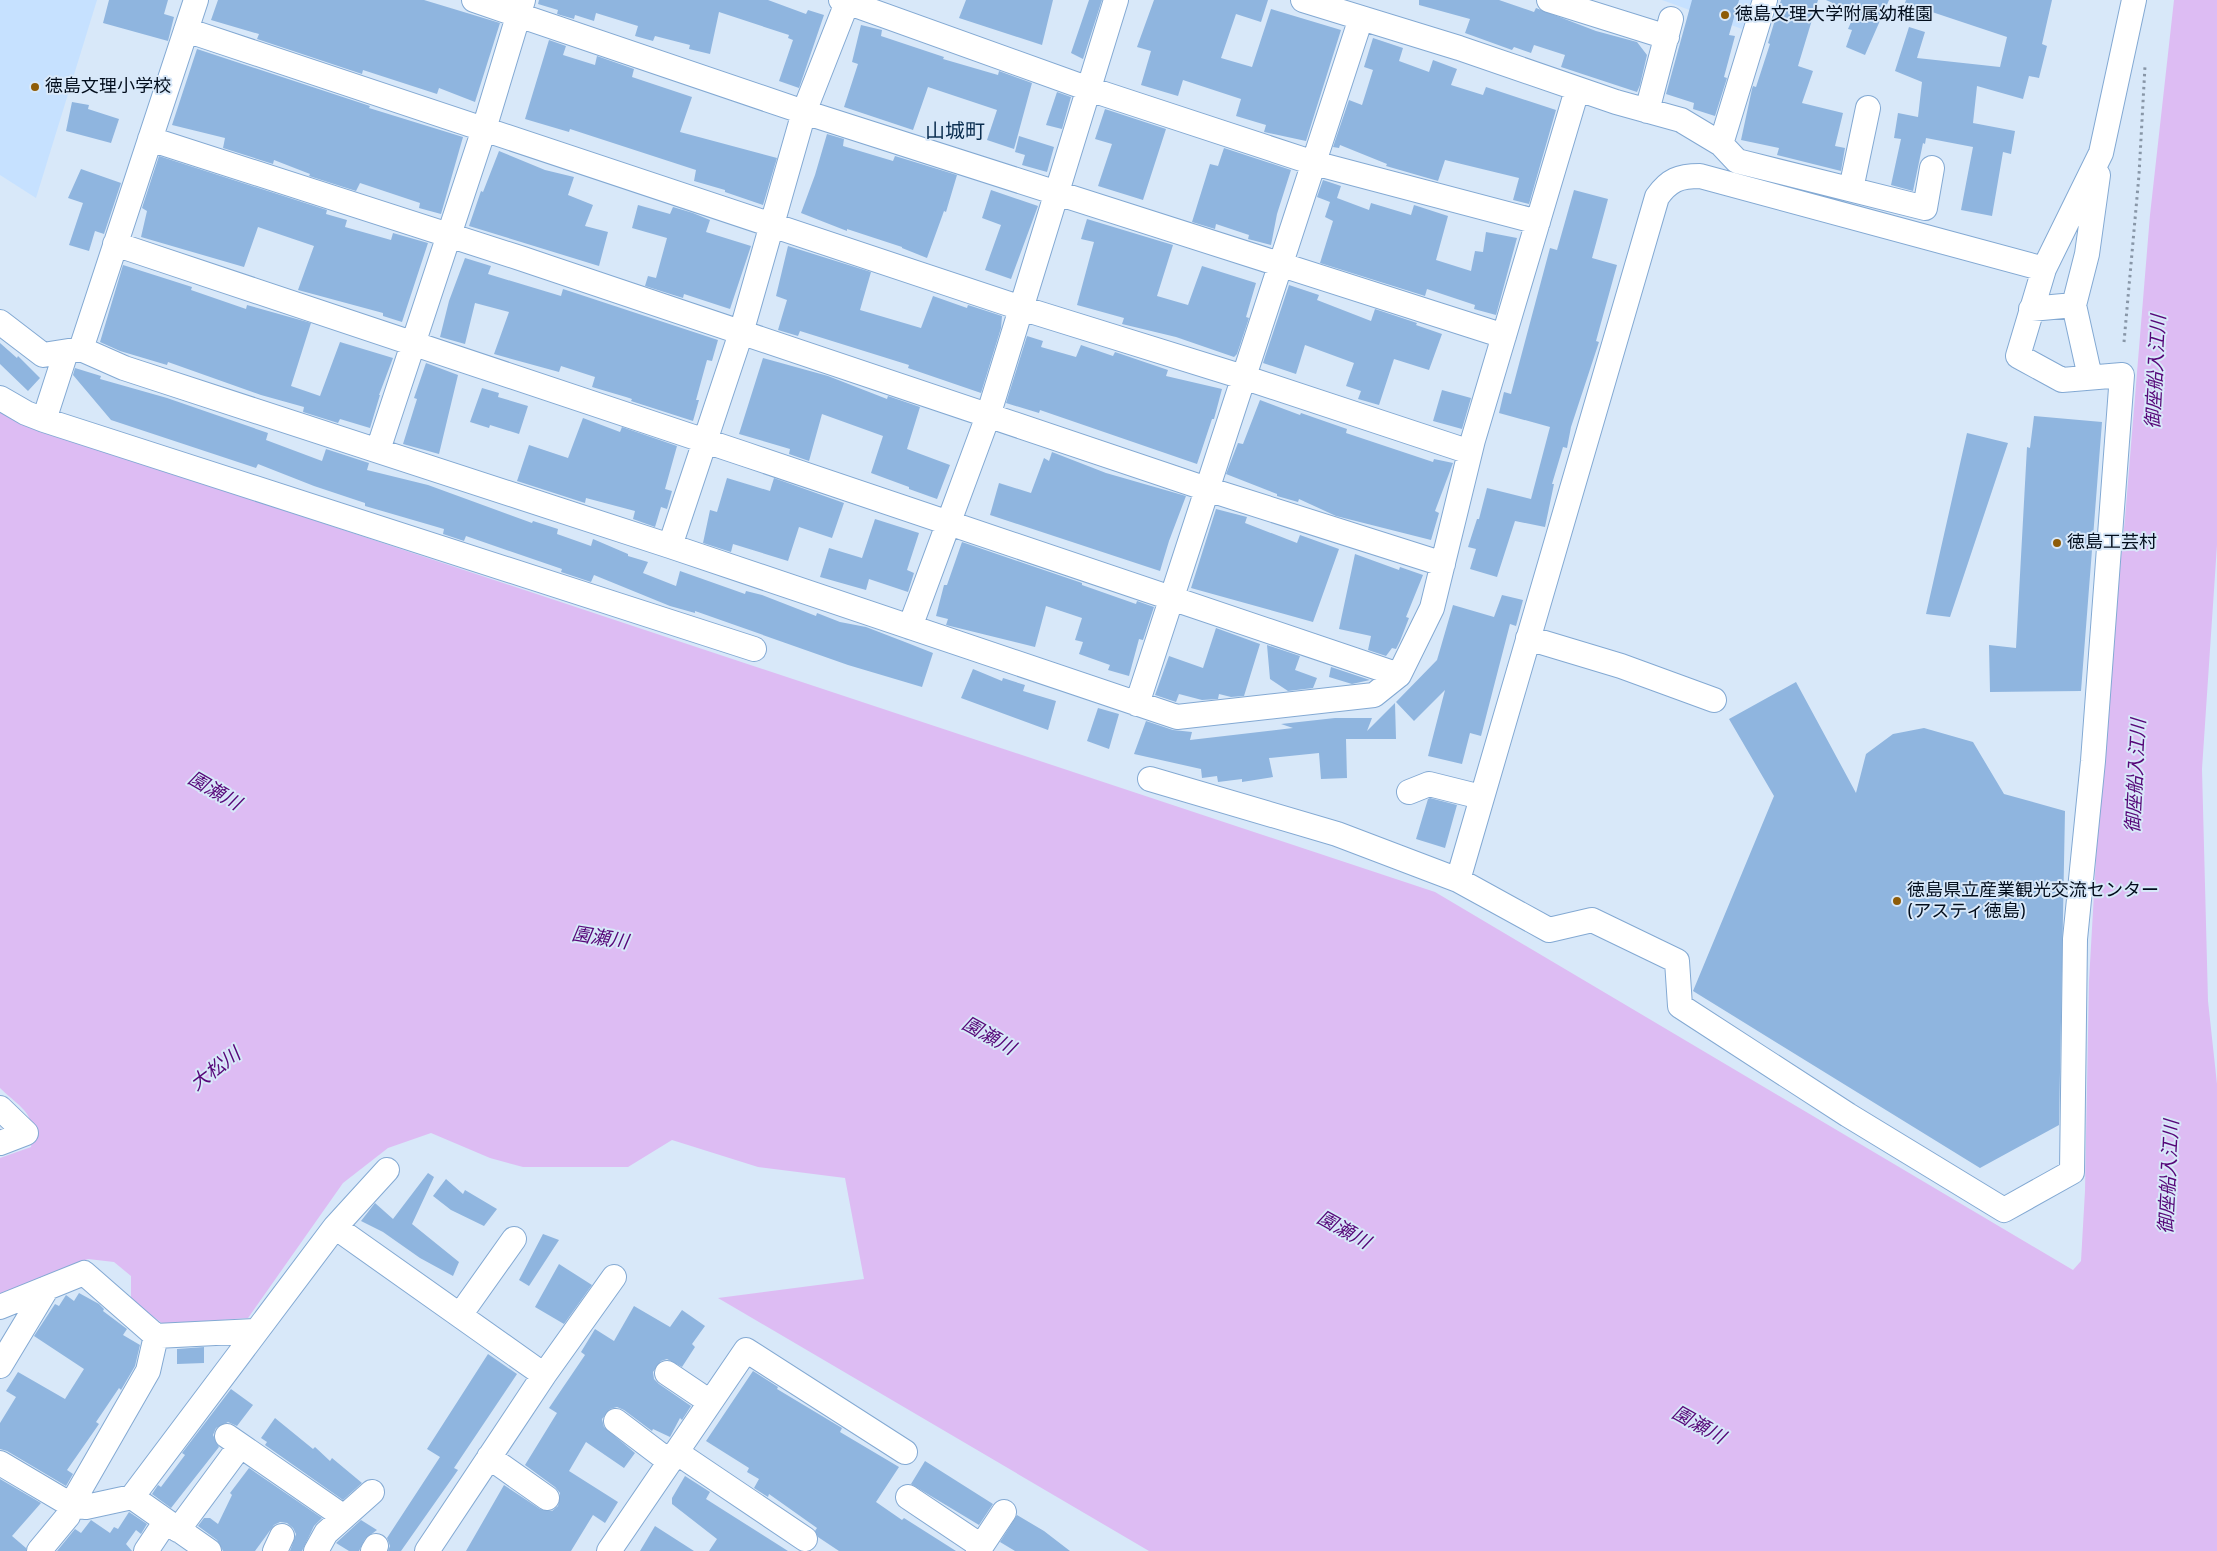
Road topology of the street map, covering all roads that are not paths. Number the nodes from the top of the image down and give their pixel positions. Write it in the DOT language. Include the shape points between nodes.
graph roads {
  1 [pos="196,0"];
  2 [pos="474,0"];
  3 [pos="1116,0"];
  4 [pos="1303,0"];
  5 [pos="1549,0"];
  6 [pos="1765,0"];
  7 [pos="2134,0"];
  8 [pos="846,1"];
  9 [pos="521,7"];
  10 [pos="1361,18"];
  11 [pos="186,30"];
  12 [pos="1089,89"];
  13 [pos="1577,90"];
  14 [pos="1868,108"];
  15 [pos="1647,111"];
  16 [pos="804,112"];
  17 [pos="484,129"];
  18 [pos="150,139"];
  19 [pos="1721,144"];
  20 [pos="2101,153"];
  21 [pos="1314,163"];
  22 [pos="1932,168"];
  23 [pos="1851,190"];
  24 [pos="1056,193"];
  25 [pos="1538,222"];
  26 [pos="773,226"];
  27 [pos="449,236"];
  28 [pos="115,244"];
  29 [pos="1280,265"];
  30 [pos="2044,269"];
  31 [pos="2074,305"];
  32 [pos="1021,308"];
  33 [pos="2031,309"];
  34 [pos="0,322"];
  35 [pos="741,333"];
  36 [pos="1504,336"];
  37 [pos="414,343"];
  38 [pos="73,350"];
  39 [pos="1243,377"];
  40 [pos="2090,378"];
  41 [pos="0,398"];
  42 [pos="988,416"];
  43 [pos="44,420"];
  44 [pos="705,442"];
  45 [pos="378,450"];
  46 [pos="1470,452"];
  47 [pos="1207,489"];
  48 [pos="950,522"];
  49 [pos="670,546"];
  50 [pos="1443,564"];
  51 [pos="1171,598"];
  52 [pos="910,627"];
  53 [pos="1528,638"];
  54 [pos="754,649"];
  55 [pos="1399,675"];
  56 [pos="1714,700"];
  57 [pos="1137,704"];
  58 [pos="1150,779"];
  59 [pos="1410,792"];
  60 [pos="1481,797"];
  61 [pos="1458,880"];
  62 [pos="0,1108"];
  63 [pos="0,1143"];
  64 [pos="387,1170"];
  65 [pos="335,1227"];
  66 [pos="514,1239"];
  67 [pos="614,1277"];
  68 [pos="47,1288"];
  69 [pos="0,1307"];
  70 [pos="460,1315"];
  71 [pos="255,1331"];
  72 [pos="156,1336"];
  73 [pos="0,1366"];
  74 [pos="667,1373"];
  75 [pos="544,1375"];
  76 [pos="710,1402"];
  77 [pos="616,1421"];
  78 [pos="905,1452"];
  79 [pos="489,1456"];
  80 [pos="673,1457"];
  81 [pos="0,1463"];
  82 [pos="372,1492"];
  83 [pos="132,1497"];
  84 [pos="908,1497"];
  85 [pos="547,1498"];
  86 [pos="71,1505"];
  87 [pos="1004,1512"];
  88 [pos="344,1517"];
  89 [pos="172,1525"];
  90 [pos="804,1539"];
  91 [pos="980,1549"];
  92 [pos="39,1551"];
  93 [pos="146,1551"];
  94 [pos="210,1551"];
  95 [pos="316,1551"];
  96 [pos="427,1551"];
  97 [pos="609,1551"];
  1 -- 11 [label="street"];
  2 -- 9 [label="street"];
  3 -- 12 [label="street"];
  4 -- 10 [label="street"];
  5 -- 15 [label="street" via="1669,28"];
  6 -- 19 [label="street"];
  7 -- 20 [label="street"];
  8 -- 12 [label="street"];
  8 -- 16 [label="street"];
  9 -- 16 [label="street"];
  9 -- 17 [label="street"];
  10 -- 13 [label="street" via="1459,48"];
  10 -- 21 [label="street"];
  11 -- 17 [label="street"];
  11 -- 18 [label="street"];
  12 -- 21 [label="street"];
  12 -- 24 [label="street"];
  13 -- 15 [label="street"];
  13 -- 25 [label="street"];
  14 -- 23 [label="street"];
  15 -- 19 [label="street" via="1681,120"];
  16 -- 24 [label="street"];
  16 -- 26 [label="street"];
  17 -- 26 [label="street"];
  17 -- 27 [label="street"];
  18 -- 27 [label="street"];
  18 -- 28 [label="street"];
  19 -- 23 [label="street" via="1737,161"];
  20 -- 30 [label="street"];
  20 -- 31 [label="street" via="2087,254"];
  21 -- 25 [label="street"];
  21 -- 29 [label="street"];
  22 -- 23 [label="street" via="1925,208"];
  24 -- 29 [label="street"];
  24 -- 32 [label="street"];
  25 -- 36 [label="street"];
  26 -- 32 [label="street"];
  26 -- 35 [label="street"];
  27 -- 35 [label="street"];
  27 -- 37 [label="street"];
  28 -- 37 [label="street"];
  28 -- 38 [label="street"];
  29 -- 36 [label="street"];
  29 -- 39 [label="street"];
  30 -- 33 [label="street"];
  30 -- 53 [label="street" via="1700,176 1681,176 1669,182 1657,197"];
  31 -- 33 [label="street"];
  31 -- 40 [label="street"];
  32 -- 39 [label="street"];
  32 -- 42 [label="street"];
  33 -- 40 [label="street" via="2018,356 2062,380"];
  34 -- 38 [label="street" via="43,355"];
  35 -- 42 [label="street"];
  35 -- 44 [label="street"];
  36 -- 46 [label="street"];
  37 -- 44 [label="street"];
  37 -- 45 [label="street"];
  38 -- 43 [label="street"];
  38 -- 45 [label="street"];
  39 -- 46 [label="street"];
  39 -- 47 [label="street"];
  40 -- 61 [label="street" via="2122,375 2076,939 2072,1172 2004,1210 1848,1115 1680,1006 1677,962 1592,920 1549,930"];
  41 -- 43 [label="street" via="26,414"];
  42 -- 47 [label="street"];
  42 -- 48 [label="street"];
  43 -- 54 [label="street"];
  44 -- 48 [label="street"];
  44 -- 49 [label="street"];
  45 -- 49 [label="street"];
  46 -- 50 [label="street"];
  47 -- 50 [label="street"];
  47 -- 51 [label="street"];
  48 -- 51 [label="street"];
  48 -- 52 [label="street"];
  49 -- 52 [label="street"];
  50 -- 55 [label="street" via="1432,608"];
  51 -- 55 [label="street"];
  51 -- 57 [label="street"];
  52 -- 57 [label="street"];
  53 -- 56 [label="street" via="1621,666"];
  53 -- 60 [label="street"];
  55 -- 57 [label="street" via="1374,695 1246,710 1177,717"];
  58 -- 61 [label="street" via="1337,834"];
  59 -- 60 [label="street" via="1429,784"];
  60 -- 61 [label="street"];
  62 -- 63 [label="street" via="26,1133"];
  64 -- 65 [label="street"];
  65 -- 70 [label="street"];
  65 -- 71 [label="street"];
  66 -- 70 [label="street"];
  67 -- 75 [label="street"];
  68 -- 69 [label="street"];
  68 -- 72 [label="street" via="84,1273"];
  68 -- 73 [label="street"];
  70 -- 75 [label="street"];
  71 -- 72 [label="street"];
  71 -- 83 [label="street"];
  72 -- 86 [label="street" via="148,1371"];
  74 -- 76 [label="street"];
  75 -- 79 [label="street"];
  76 -- 78 [label="street" via="746,1350"];
  76 -- 80 [label="street"];
  77 -- 80 [label="street"];
  79 -- 85 [label="street"];
  79 -- 96 [label="street"];
  80 -- 90 [label="street"];
  80 -- 97 [label="street"];
  81 -- 86 [label="street"];
  82 -- 88 [label="street"];
  83 -- 86 [label="street" via="86,1507"];
  83 -- 89 [label="street"];
  84 -- 91 [label="street"];
  86 -- 92 [label="street" via="68,1516"];
  87 -- 91 [label="street"];
  88 -- 89 [label="street" via="234,1441"];
  88 -- 95 [label="street" via="326,1533"];
  89 -- 93 [label="street"];
  89 -- 94 [label="street"];
}
